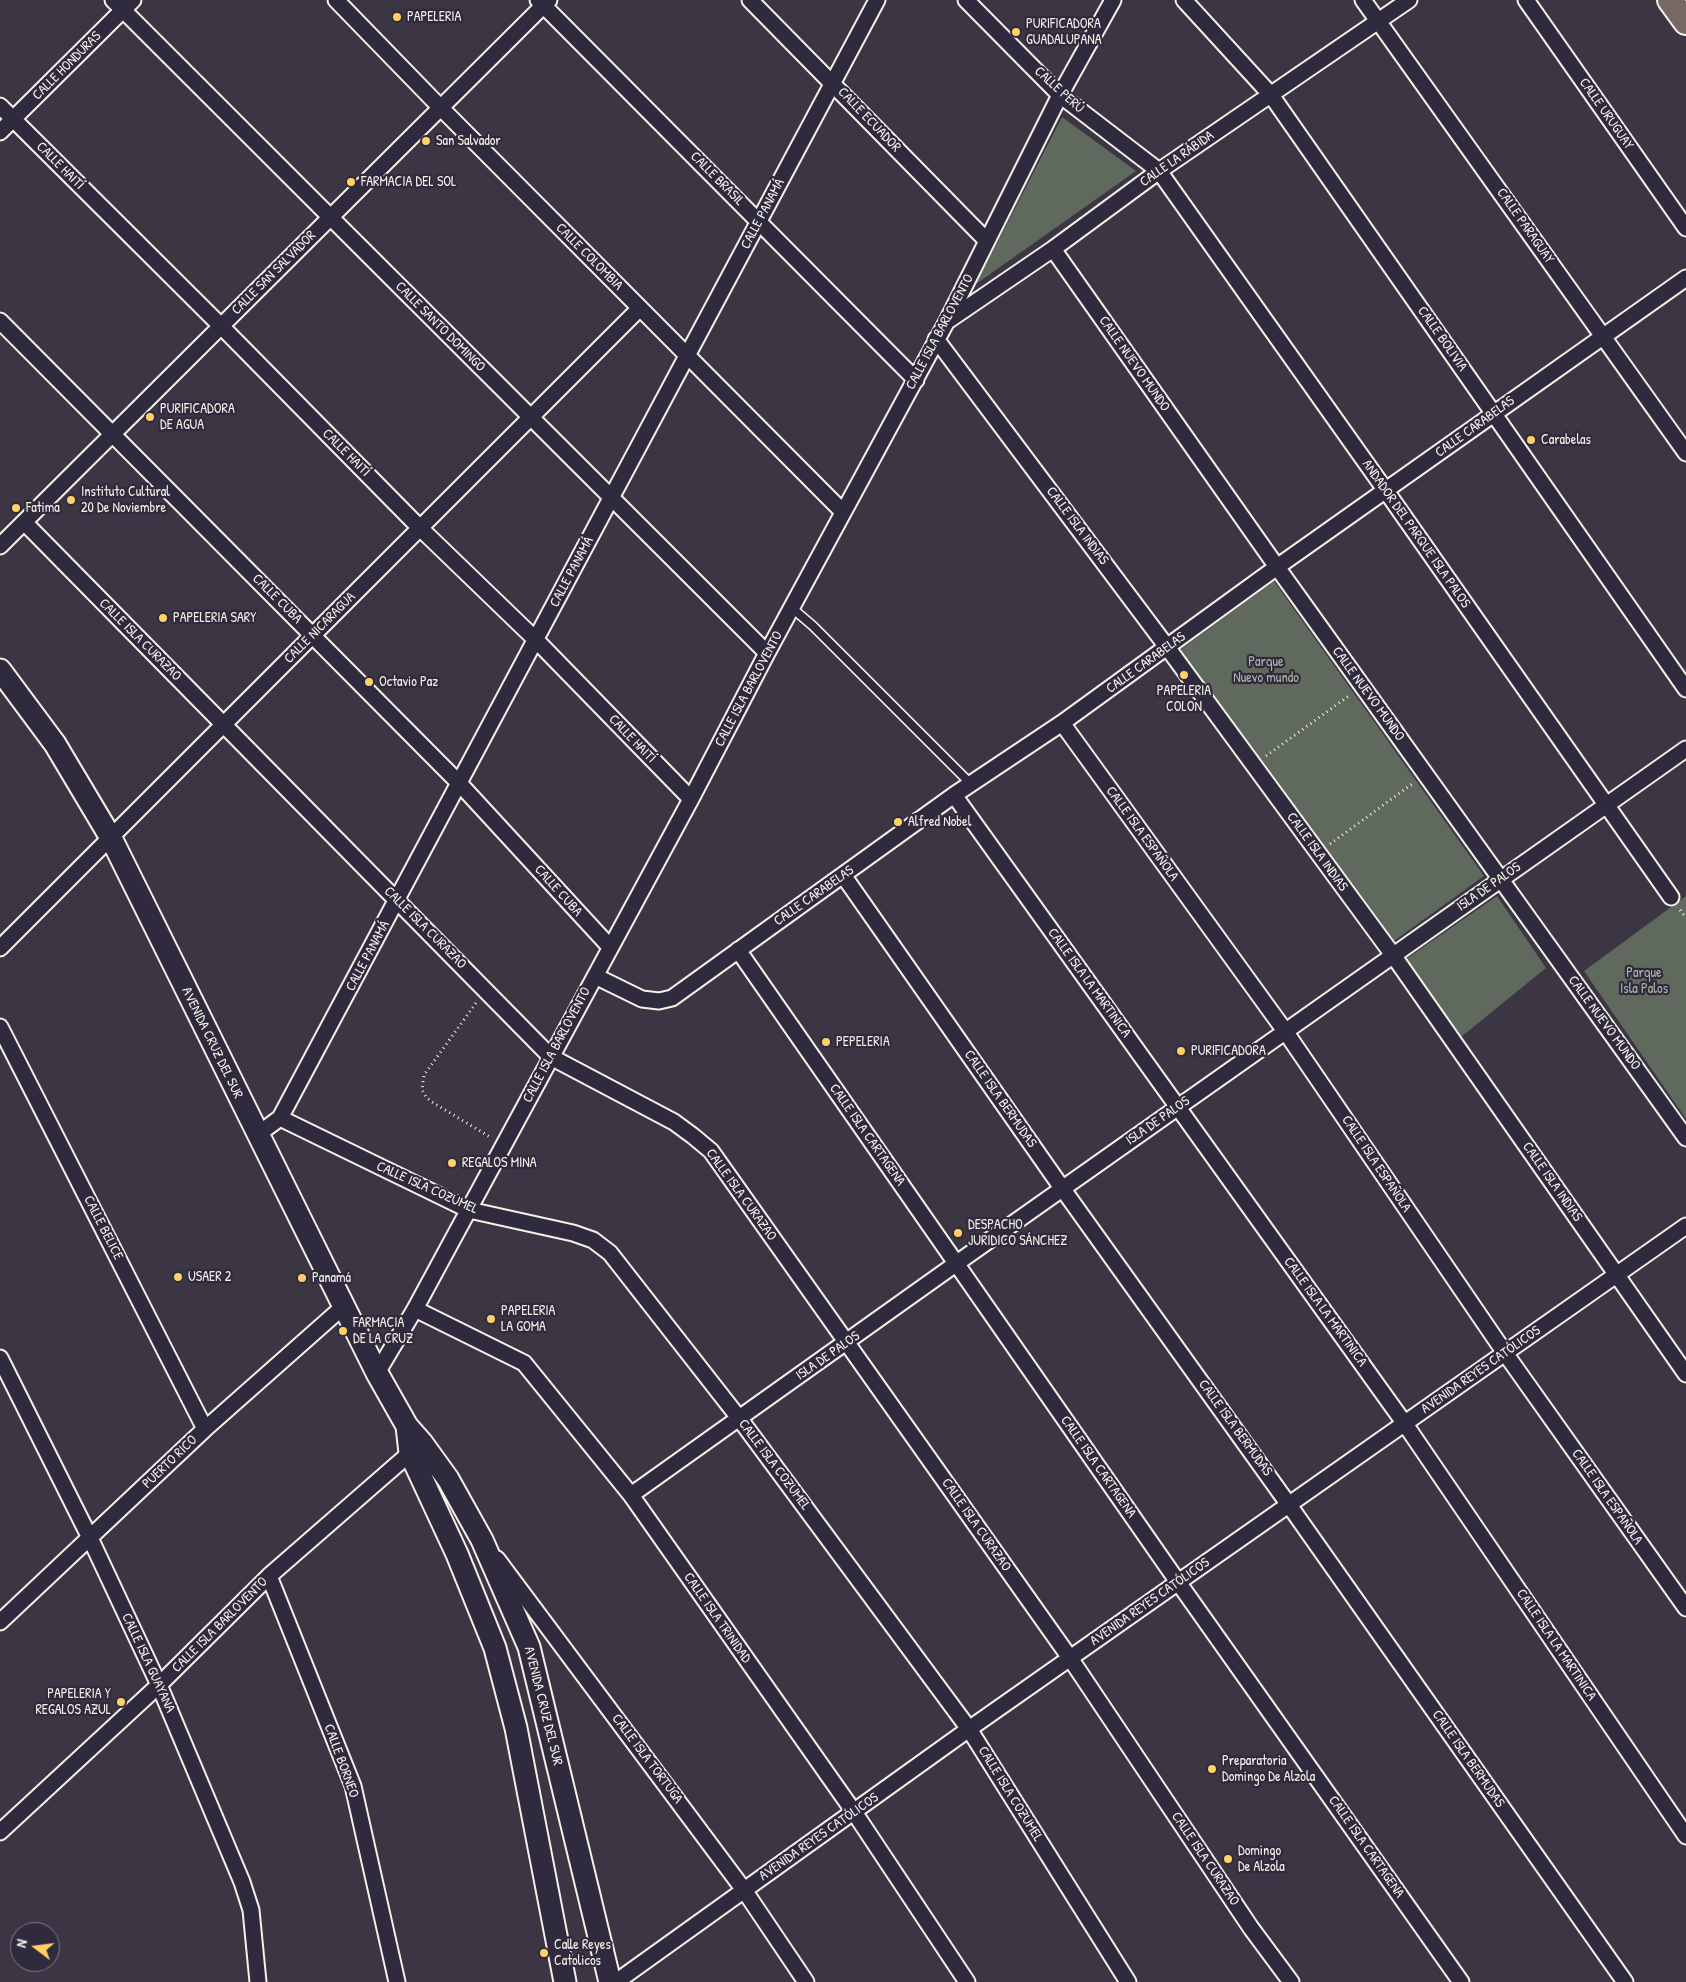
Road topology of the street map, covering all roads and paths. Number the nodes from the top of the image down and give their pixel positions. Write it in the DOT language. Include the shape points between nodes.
graph roads {
  1 [pos="336,0"];
  2 [pos="750,0"];
  3 [pos="877,0"];
  4 [pos="966,0"];
  5 [pos="1114,0"];
  6 [pos="1184,0"];
  7 [pos="1363,0"];
  8 [pos="1409,0"];
  9 [pos="1526,0"];
  10 [pos="1670,0"];
  11 [pos="543,2"];
  12 [pos="123,3"];
  13 [pos="1380,21"];
  14 [pos="1686,22"];
  15 [pos="833,83"];
  16 [pos="1060,95"];
  17 [pos="1271,95"];
  18 [pos="0,106"];
  19 [pos="441,108"];
  20 [pos="13,119"];
  21 [pos="0,132"];
  22 [pos="1159,171"];
  23 [pos="330,217"];
  24 [pos="759,221"];
  25 [pos="1686,228"];
  26 [pos="987,241"];
  27 [pos="1053,249"];
  28 [pos="1686,278"];
  29 [pos="640,308"];
  30 [pos="0,321"];
  31 [pos="946,321"];
  32 [pos="221,326"];
  33 [pos="1602,336"];
  34 [pos="936,339"];
  35 [pos="688,356"];
  36 [pos="916,380"];
  37 [pos="1495,413"];
  38 [pos="531,418"];
  39 [pos="113,433"];
  40 [pos="1686,452"];
  41 [pos="1386,491"];
  42 [pos="612,498"];
  43 [pos="843,512"];
  44 [pos="24,522"];
  45 [pos="420,528"];
  46 [pos="0,546"];
  47 [pos="1277,567"];
  48 [pos="792,608"];
  49 [pos="312,635"];
  50 [pos="535,639"];
  51 [pos="1167,648"];
  52 [pos="767,653"];
  53 [pos="0,670"];
  54 [pos="1363,686"];
  55 [pos="1686,688"];
  56 [pos="1062,723"];
  57 [pos="223,724"];
  58 [pos="1686,748"];
  59 [pos="1253,765"];
  60 [pos="1426,775"];
  61 [pos="459,783"];
  62 [pos="971,784"];
  63 [pos="954,795"];
  64 [pos="691,799"];
  65 [pos="1606,805"];
  66 [pos="111,838"];
  67 [pos="1318,853"];
  68 [pos="843,875"];
  69 [pos="1500,879"];
  70 [pos="1671,898"];
  71 [pos="397,901"];
  72 [pos="610,947"];
  73 [pos="0,948"];
  74 [pos="738,950"];
  75 [pos="1392,955"];
  76 [pos="595,976"];
  77 [pos="485,990"];
  78 [pos="0,1027"];
  79 [pos="1285,1031"];
  80 [pos="551,1057"];
  81 [pos="1177,1107"];
  82 [pos="280,1118"];
  83 [pos="257,1135"];
  84 [pos="1686,1138"];
  85 [pos="504,1145"];
  86 [pos="1062,1188"];
  87 [pos="469,1210"];
  88 [pos="1686,1226"];
  89 [pos="956,1263"];
  90 [pos="1616,1275"];
  91 [pos="344,1306"];
  92 [pos="415,1309"];
  93 [pos="846,1343"];
  94 [pos="1505,1353"];
  95 [pos="0,1358"];
  96 [pos="377,1373"];
  97 [pos="1686,1374"];
  98 [pos="739,1418"];
  99 [pos="1405,1424"];
  100 [pos="205,1429"];
  101 [pos="416,1448"];
  102 [pos="631,1495"];
  103 [pos="1290,1505"];
  104 [pos="90,1538"];
  105 [pos="482,1540"];
  106 [pos="268,1576"];
  107 [pos="1178,1582"];
  108 [pos="1686,1608"];
  109 [pos="0,1622"];
  110 [pos="1070,1658"];
  111 [pos="159,1685"];
  112 [pos="969,1729"];
  113 [pos="854,1812"];
  114 [pos="0,1832"];
  115 [pos="1686,1836"];
  116 [pos="744,1890"];
  117 [pos="258,1982"];
  118 [pos="397,1982"];
  119 [pos="565,1982"];
  120 [pos="610,1982"];
  121 [pos="616,1982"];
  122 [pos="806,1982"];
  123 [pos="967,1982"];
  124 [pos="1128,1982"];
  125 [pos="1291,1982"];
  126 [pos="1461,1982"];
  127 [pos="1625,1982"];
  1 -- 19 [label="street, CALLE COLOMBIA"];
  2 -- 15 [label="street, CALLE ECUADOR"];
  3 -- 15 [label="street, CALLE PANAMÁ"];
  4 -- 16 [label="street, CALLE PERÚ"];
  5 -- 16 [label="street, CALLE ISLA BARLOVENTO"];
  6 -- 17 [label="street, CALLE BOLIVIA"];
  7 -- 13 [label="street, CALLE PARAGUAY"];
  8 -- 13 [label="street, CALLE LA RÁBIDA"];
  9 -- 25 [label="street, CALLE URUGUAY"];
  10 -- 14 [label="main road"];
  11 -- 19 [label="street, CALLE SAN SALVADOR"];
  11 -- 24 [label="street, CALLE BRASIL"];
  12 -- 20 [label="street, CALLE HONDURAS"];
  12 -- 23 [label="street, CALLE SANTO DOMINGO"];
  13 -- 17 [label="street, CALLE LA RÁBIDA"];
  13 -- 33 [label="street, CALLE PARAGUAY"];
  15 -- 24 [label="street, CALLE PANAMÁ"];
  15 -- 26 [label="street, CALLE ECUADOR"];
  16 -- 22 [label="street, CALLE PERÚ"];
  16 -- 26 [label="street, CALLE ISLA BARLOVENTO"];
  17 -- 22 [label="street, CALLE LA RÁBIDA"];
  17 -- 37 [label="street, CALLE BOLIVIA"];
  18 -- 20 [label="street, CALLE HAITÍ"];
  19 -- 23 [label="street, CALLE SAN SALVADOR"];
  19 -- 29 [label="street, CALLE COLOMBIA"];
  20 -- 21 [label="street, CALLE HONDURAS"];
  20 -- 32 [label="street, CALLE HAITÍ"];
  22 -- 27 [label="street, CALLE LA RÁBIDA"];
  22 -- 41 [label="street, ANDADOR DEL PARQUE ISLA PALOS"];
  23 -- 32 [label="street, CALLE SAN SALVADOR"];
  23 -- 38 [label="street, CALLE SANTO DOMINGO"];
  24 -- 35 [label="street, CALLE PANAMÁ"];
  24 -- 36 [label="street, CALLE BRASIL"];
  26 -- 31 [label="street, CALLE ISLA BARLOVENTO"];
  27 -- 31 [label="street, CALLE LA RÁBIDA"];
  27 -- 47 [label="street, CALLE NUEVO MUNDO"];
  28 -- 33 [label="street, CALLE CARABELAS"];
  29 -- 35 [label="street, CALLE COLOMBIA"];
  29 -- 38 [label="street, CALLE NICARAGUA"];
  30 -- 39 [label="street, CALLE CUBA"];
  31 -- 34 [label="street, CALLE ISLA BARLOVENTO"];
  32 -- 39 [label="street, CALLE SAN SALVADOR"];
  32 -- 45 [label="street, CALLE HAITÍ"];
  33 -- 37 [label="street, CALLE CARABELAS"];
  33 -- 40 [label="street, CALLE PARAGUAY"];
  34 -- 36 [label="street, CALLE ISLA BARLOVENTO"];
  34 -- 51 [label="street, CALLE ISLA INDIAS"];
  35 -- 42 [label="street, CALLE PANAMÁ"];
  35 -- 43 [label="street, CALLE COLOMBIA"];
  36 -- 43 [label="street, CALLE ISLA BARLOVENTO"];
  37 -- 41 [label="street, CALLE CARABELAS"];
  37 -- 55 [label="street, CALLE BOLIVIA"];
  38 -- 42 [label="street, CALLE SANTO DOMINGO"];
  38 -- 45 [label="street, CALLE NICARAGUA"];
  39 -- 44 [label="street, CALLE SAN SALVADOR"];
  39 -- 49 [label="street, CALLE CUBA"];
  41 -- 47 [label="street, CALLE CARABELAS"];
  41 -- 65 [label="street, ANDADOR DEL PARQUE ISLA PALOS"];
  42 -- 50 [label="street, CALLE PANAMÁ"];
  42 -- 52 [label="street, CALLE SANTO DOMINGO"];
  43 -- 48 [label="street, CALLE ISLA BARLOVENTO"];
  44 -- 46 [label="street, CALLE SAN SALVADOR"];
  44 -- 57 [label="street, CALLE ISLA CURAZAO"];
  45 -- 49 [label="street, CALLE NICARAGUA"];
  45 -- 50 [label="street, CALLE HAITÍ"];
  47 -- 51 [label="street, CALLE CARABELAS"];
  47 -- 54 [label="street, CALLE NUEVO MUNDO"];
  48 -- 52 [label="street, CALLE ISLA BARLOVENTO"];
  48 -- 62 [label="lane"];
  49 -- 57 [label="street, CALLE NICARAGUA"];
  49 -- 61 [label="street, CALLE CUBA"];
  50 -- 61 [label="street, CALLE PANAMÁ"];
  50 -- 64 [label="street, CALLE HAITÍ"];
  51 -- 56 [label="street, CALLE CARABELAS"];
  51 -- 59 [label="street, CALLE ISLA INDIAS"];
  52 -- 64 [label="street, CALLE ISLA BARLOVENTO"];
  53 -- 66 [label="main road, AVENIDA CRUZ DEL SUR" via="55,744"];
  54 -- 59 [label="path"];
  54 -- 60 [label="street, CALLE NUEVO MUNDO"];
  56 -- 62 [label="street, CALLE CARABELAS"];
  56 -- 79 [label="street, CALLE ISLA ESPAÑOLA"];
  57 -- 66 [label="street, CALLE NICARAGUA"];
  57 -- 71 [label="street, CALLE ISLA CURAZAO"];
  58 -- 65 [label="street, ISLA DE PALOS"];
  59 -- 67 [label="street, CALLE ISLA INDIAS"];
  60 -- 67 [label="path"];
  60 -- 69 [label="street, CALLE NUEVO MUNDO"];
  61 -- 71 [label="street, CALLE PANAMÁ"];
  61 -- 72 [label="street, CALLE CUBA"];
  62 -- 63 [label="street, CALLE CARABELAS"];
  63 -- 68 [label="street, CALLE CARABELAS"];
  63 -- 81 [label="street, CALLE ISLA LA MARTINICA"];
  64 -- 72 [label="street, CALLE ISLA BARLOVENTO"];
  65 -- 69 [label="street, ISLA DE PALOS"];
  65 -- 70 [label="street, ANDADOR DEL PARQUE ISLA PALOS"];
  66 -- 73 [label="street, CALLE NICARAGUA"];
  66 -- 83 [label="main road, AVENIDA CRUZ DEL SUR"];
  67 -- 75 [label="street, CALLE ISLA INDIAS"];
  68 -- 74 [label="street, CALLE CARABELAS"];
  68 -- 86 [label="street, CALLE ISLA BERMUDAS"];
  69 -- 75 [label="street, ISLA DE PALOS"];
  69 -- 84 [label="street, CALLE NUEVO MUNDO"];
  71 -- 77 [label="street, CALLE ISLA CURAZAO"];
  71 -- 82 [label="street, CALLE PANAMÁ"];
  72 -- 76 [label="street, CALLE ISLA BARLOVENTO"];
  74 -- 76 [label="street, CALLE CARABELAS" via="672,998 659,1001 642,999"];
  74 -- 89 [label="street, CALLE ISLA CARTAGENA"];
  75 -- 79 [label="street, ISLA DE PALOS"];
  75 -- 90 [label="street, CALLE ISLA INDIAS"];
  76 -- 80 [label="street, CALLE ISLA BARLOVENTO"];
  77 -- 80 [label="street, CALLE ISLA CURAZAO"];
  77 -- 85 [label="path" via="424,1075 422,1090 432,1102"];
  78 -- 100 [label="street, CALLE BELICE"];
  79 -- 81 [label="street, ISLA DE PALOS"];
  79 -- 94 [label="street, CALLE ISLA ESPAÑOLA"];
  80 -- 85 [label="street, CALLE ISLA BARLOVENTO"];
  80 -- 93 [label="street, CALLE ISLA CURAZAO" via="674,1122 711,1151"];
  81 -- 86 [label="street, ISLA DE PALOS"];
  81 -- 99 [label="street, CALLE ISLA LA MARTINICA"];
  82 -- 83 [label="street, CALLE PANAMÁ"];
  82 -- 87 [label="street, CALLE ISLA COZUMEL"];
  83 -- 91 [label="main road, AVENIDA CRUZ DEL SUR"];
  85 -- 87 [label="street, CALLE ISLA BARLOVENTO"];
  86 -- 89 [label="street, ISLA DE PALOS"];
  86 -- 103 [label="street, CALLE ISLA BERMUDAS"];
  87 -- 92 [label="street, CALLE ISLA BARLOVENTO"];
  87 -- 98 [label="street, CALLE ISLA COZUMEL" via="573,1233 602,1246"];
  88 -- 90 [label="street, AVENIDA REYES CATÓLICOS"];
  89 -- 93 [label="street, ISLA DE PALOS"];
  89 -- 107 [label="street, CALLE ISLA CARTAGENA"];
  90 -- 94 [label="street, AVENIDA REYES CATÓLICOS"];
  90 -- 97 [label="street, CALLE ISLA INDIAS"];
  91 -- 96 [label="main road, AVENIDA CRUZ DEL SUR"];
  91 -- 100 [label="street, PUERTO RICO"];
  92 -- 96 [label="street, CALLE ISLA BARLOVENTO"];
  92 -- 102 [label="street, CALLE ISLA TRINIDAD" via="524,1363"];
  93 -- 98 [label="street, ISLA DE PALOS"];
  93 -- 110 [label="street, CALLE ISLA CURAZAO"];
  94 -- 99 [label="street, AVENIDA REYES CATÓLICOS"];
  94 -- 108 [label="street, CALLE ISLA ESPAÑOLA"];
  95 -- 104 [label="street, CALLE ISLA GUAYANA"];
  96 -- 101 [label="main road, AVENIDA CRUZ DEL SUR"];
  98 -- 102 [label="street, ISLA DE PALOS"];
  98 -- 112 [label="street, CALLE ISLA COZUMEL"];
  99 -- 103 [label="street, AVENIDA REYES CATÓLICOS"];
  99 -- 115 [label="street, CALLE ISLA LA MARTINICA"];
  100 -- 104 [label="street, PUERTO RICO"];
  101 -- 105 [label="main road, AVENIDA CRUZ DEL SUR" via="448,1480"];
  101 -- 106 [label="street, CALLE ISLA BARLOVENTO"];
  101 -- 119 [label="main road, AVENIDA CRUZ DEL SUR" via="495,1648 516,1728"];
  102 -- 113 [label="street, CALLE ISLA TRINIDAD"];
  103 -- 107 [label="street, AVENIDA REYES CATÓLICOS"];
  103 -- 127 [label="street, CALLE ISLA BERMUDAS"];
  104 -- 109 [label="street, PUERTO RICO"];
  104 -- 111 [label="street, CALLE ISLA GUAYANA"];
  105 -- 116 [label="street, CALLE ISLA TORTUGA"];
  105 -- 120 [label="main road, AVENIDA CRUZ DEL SUR" via="529,1647"];
  106 -- 111 [label="street, CALLE ISLA BARLOVENTO"];
  106 -- 118 [label="street, CALLE BORNEO" via="353,1786"];
  107 -- 110 [label="street, AVENIDA REYES CATÓLICOS"];
  107 -- 126 [label="street, CALLE ISLA CARTAGENA"];
  110 -- 112 [label="street, AVENIDA REYES CATÓLICOS"];
  110 -- 125 [label="street, CALLE ISLA CURAZAO" via="1251,1928"];
  111 -- 114 [label="street, CALLE ISLA BARLOVENTO"];
  111 -- 117 [label="street, CALLE ISLA GUAYANA" via="242,1882 251,1910"];
  112 -- 113 [label="street, AVENIDA REYES CATÓLICOS"];
  112 -- 124 [label="street, CALLE ISLA COZUMEL"];
  113 -- 116 [label="street, AVENIDA REYES CATÓLICOS"];
  113 -- 123 [label="street, CALLE ISLA TRINIDAD"];
  116 -- 121 [label="street, AVENIDA REYES CATÓLICOS"];
  116 -- 122 [label="street, CALLE ISLA TORTUGA"];
}
